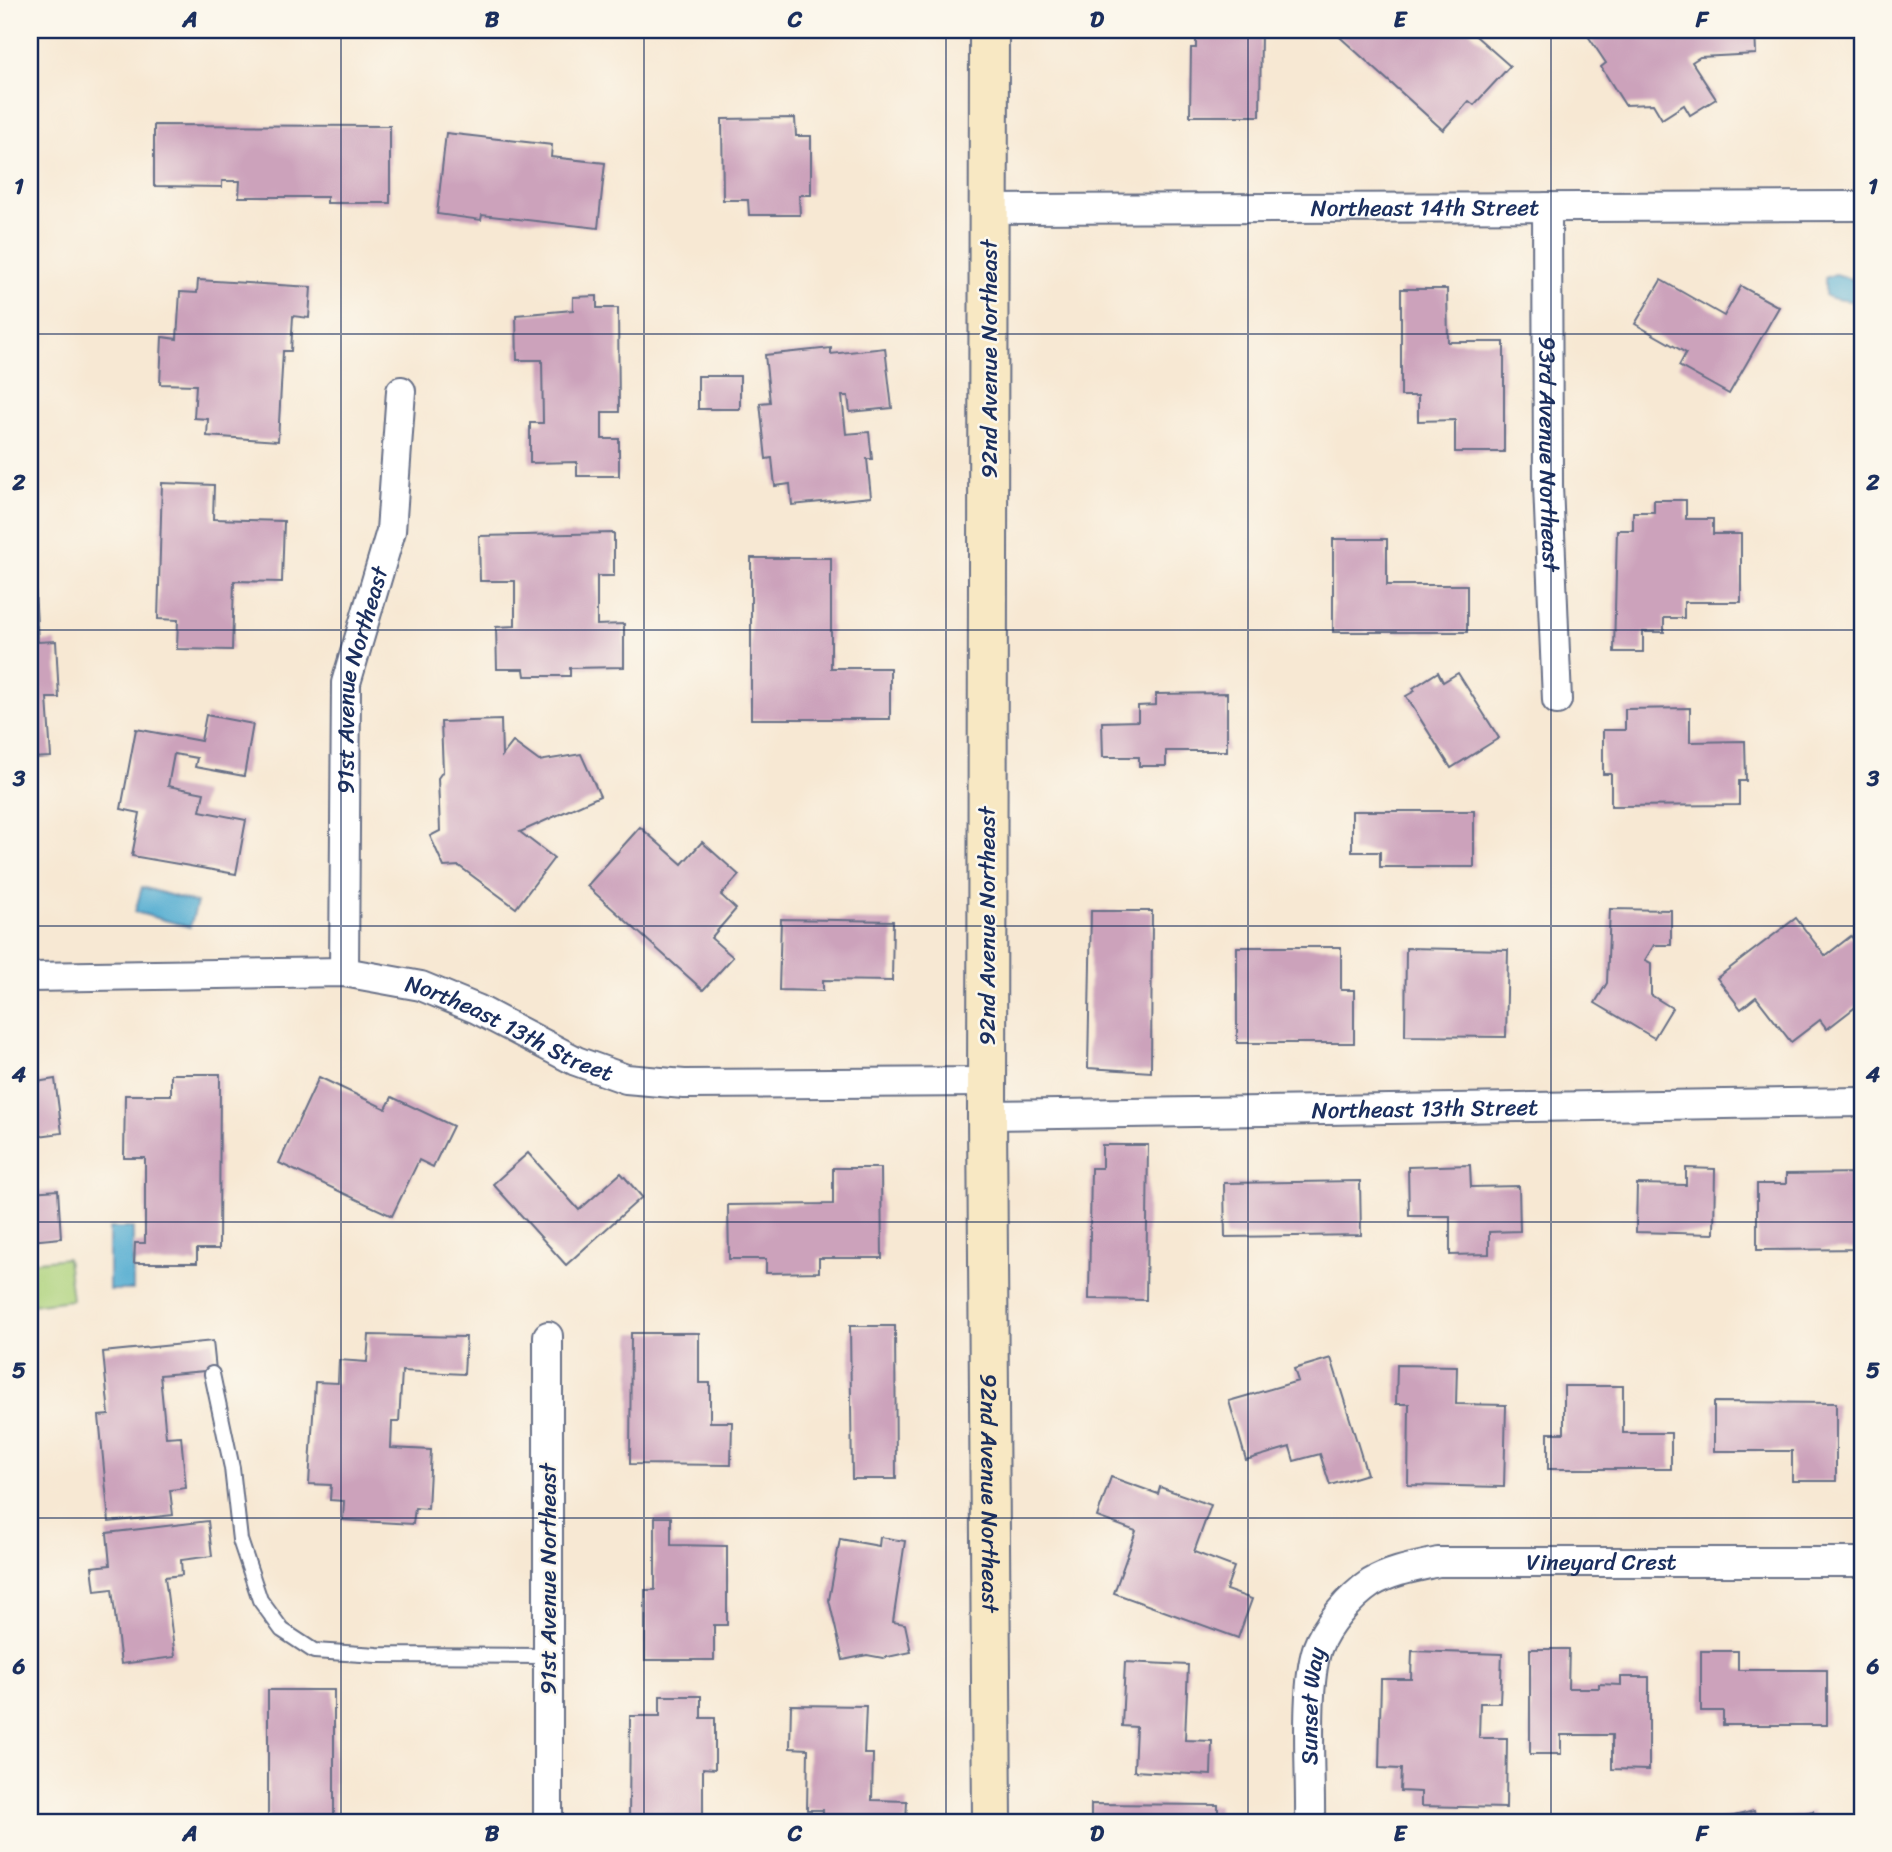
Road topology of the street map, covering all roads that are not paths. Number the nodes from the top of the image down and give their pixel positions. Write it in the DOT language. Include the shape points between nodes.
graph roads {
  1 [pos="989,30"];
  2 [pos="1862,205"];
  3 [pos="1547,207"];
  4 [pos="989,209"];
  5 [pos="401,391"];
  6 [pos="1557,700"];
  7 [pos="344,972"];
  8 [pos="30,976"];
  9 [pos="987,1099"];
  10 [pos="1862,1102"];
  11 [pos="548,1336"];
  12 [pos="212,1374"];
  13 [pos="1862,1562"];
  14 [pos="1350,1604"];
  15 [pos="548,1656"];
  16 [pos="548,1822"];
  17 [pos="992,1822"];
  18 [pos="1310,1822"];
  1 -- 4 [label="main road, 92nd Avenue Northeast"];
  2 -- 3 [label="street, Northeast 14th Street"];
  3 -- 4 [label="street, Northeast 14th Street"];
  3 -- 6 [label="street, 93rd Avenue Northeast" via="1548,485"];
  4 -- 9 [label="main road, 92nd Avenue Northeast"];
  5 -- 7 [label="street, 91st Avenue Northeast" via="391,531 346,683"];
  7 -- 8 [label="street, Northeast 13th Street"];
  7 -- 9 [label="street, Northeast 13th Street" via="421,986 477,1009 576,1061 626,1079"];
  9 -- 10 [label="street, Northeast 13th Street"];
  9 -- 17 [label="main road, 92nd Avenue Northeast"];
  11 -- 15 [label="street, 91st Avenue Northeast"];
  12 -- 15 [label="lane" via="232,1468 240,1540 260,1600 282,1630 314,1651"];
  13 -- 14 [label="street, Vineyard Crest" via="1438,1562 1370,1584"];
  14 -- 18 [label="street, Sunset Way" via="1327,1628 1311,1675"];
  15 -- 16 [label="street, 91st Avenue Northeast"];
}
